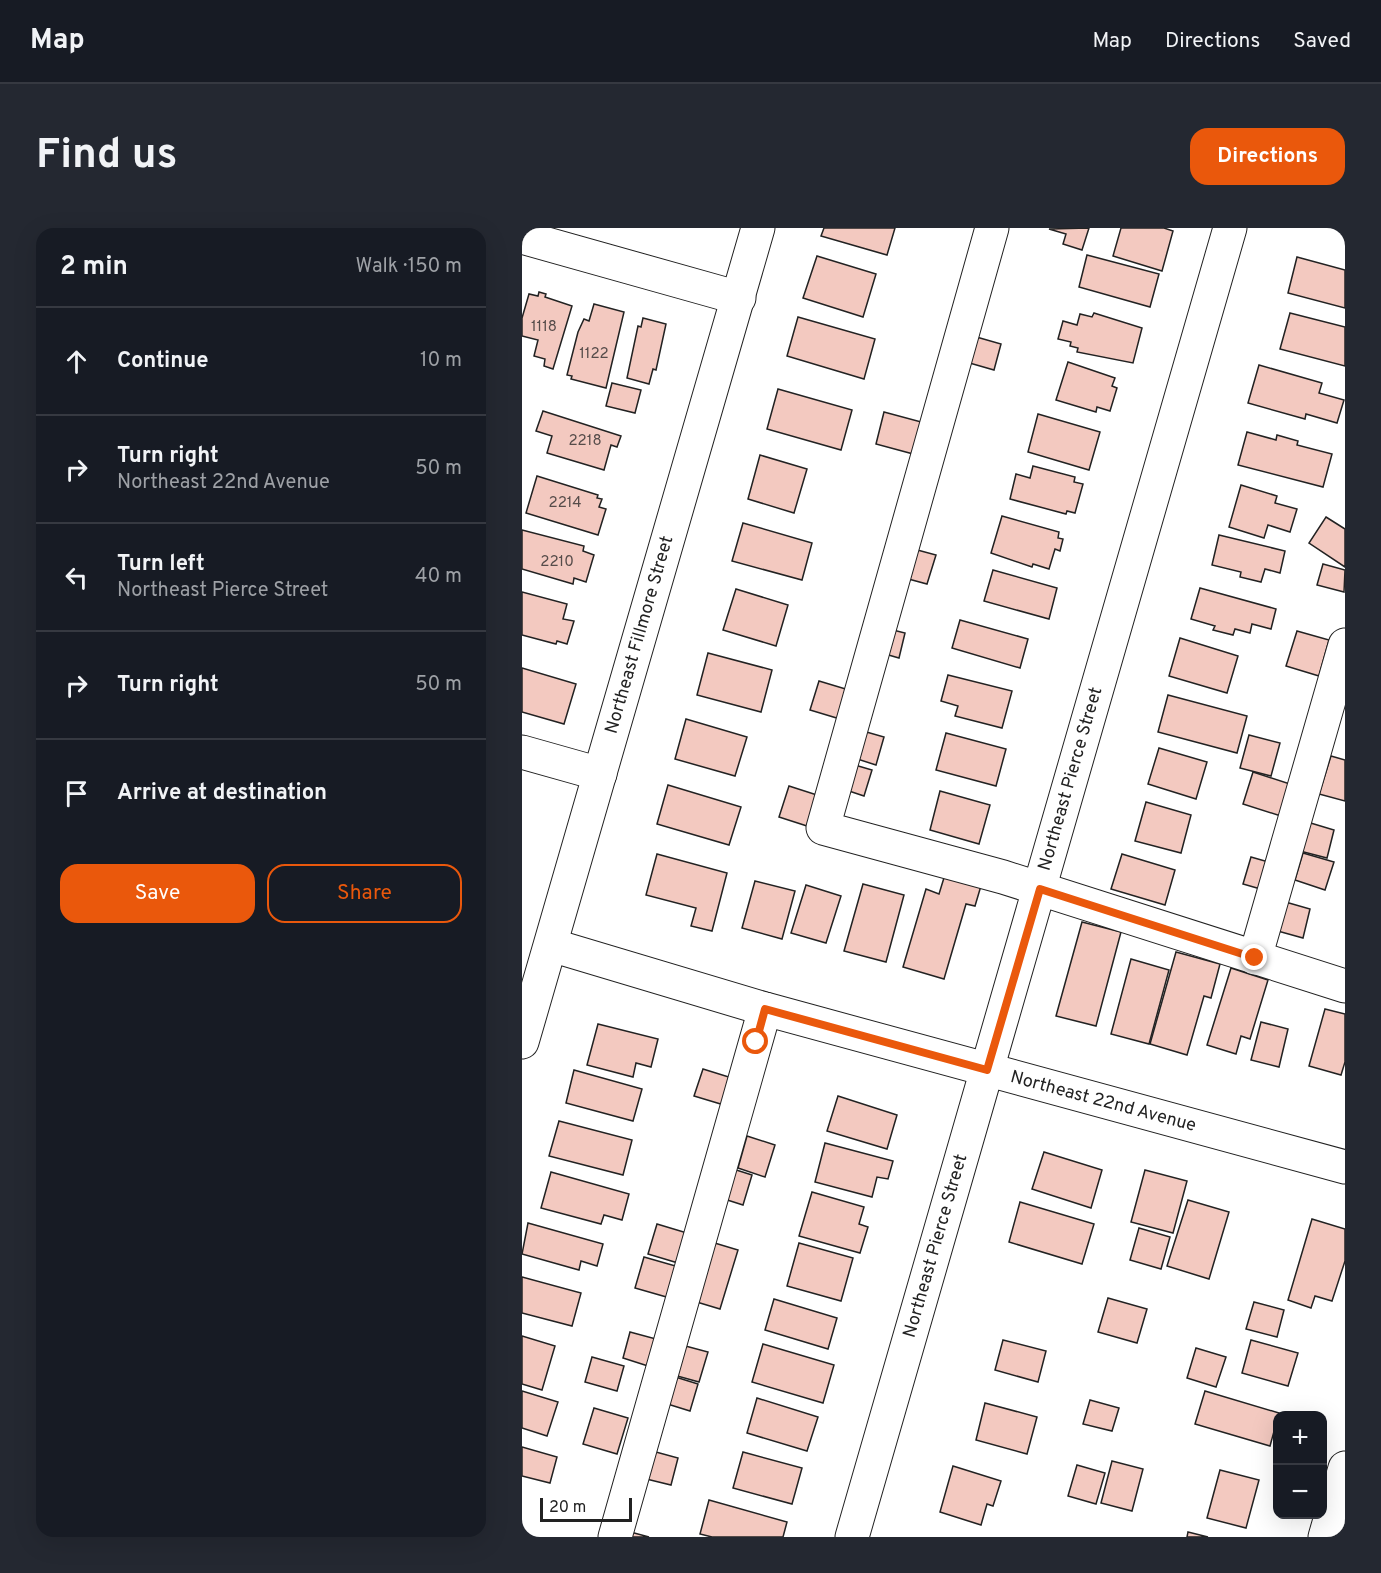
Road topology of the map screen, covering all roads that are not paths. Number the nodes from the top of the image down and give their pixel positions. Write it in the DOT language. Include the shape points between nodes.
graph roads {
  1 [pos="758,228"];
  2 [pos="992,228"];
  3 [pos="1230,228"];
  4 [pos="522,237"];
  5 [pos="739,298"];
  6 [pos="1345,645"];
  7 [pos="522,752"];
  8 [pos="600,774"];
  9 [pos="1040,889"];
  10 [pos="551,945"];
  11 [pos="1255,958"];
  12 [pos="1345,986"];
  13 [pos="765,1009"];
  14 [pos="522,1042"];
  15 [pos="987,1070"];
  16 [pos="1345,1167"];
  17 [pos="1345,1468"];
  18 [pos="615,1537"];
  19 [pos="852,1537"];
  20 [pos="1325,1537"];
  1 -- 5 [label="street, Northeast Fillmore Street"];
  2 -- 9 [label="street" via="823,828"];
  3 -- 9 [label="street, Northeast Pierce Street"];
  4 -- 5 [label="street"];
  5 -- 8 [label="street, Northeast Fillmore Street"];
  6 -- 11 [label="street"];
  7 -- 8 [label="street"];
  8 -- 10 [label="street, Northeast Fillmore Street"];
  9 -- 11 [label="street"];
  9 -- 15 [label="street, Northeast Pierce Street"];
  10 -- 13 [label="street, Northeast 22nd Avenue"];
  10 -- 14 [label="street, Northeast Fillmore Street"];
  11 -- 12 [label="street"];
  13 -- 15 [label="street, Northeast 22nd Avenue"];
  13 -- 18 [label="street"];
  15 -- 16 [label="street, Northeast 22nd Avenue"];
  15 -- 19 [label="street, Northeast Pierce Street"];
  17 -- 20 [label="street"];
}
